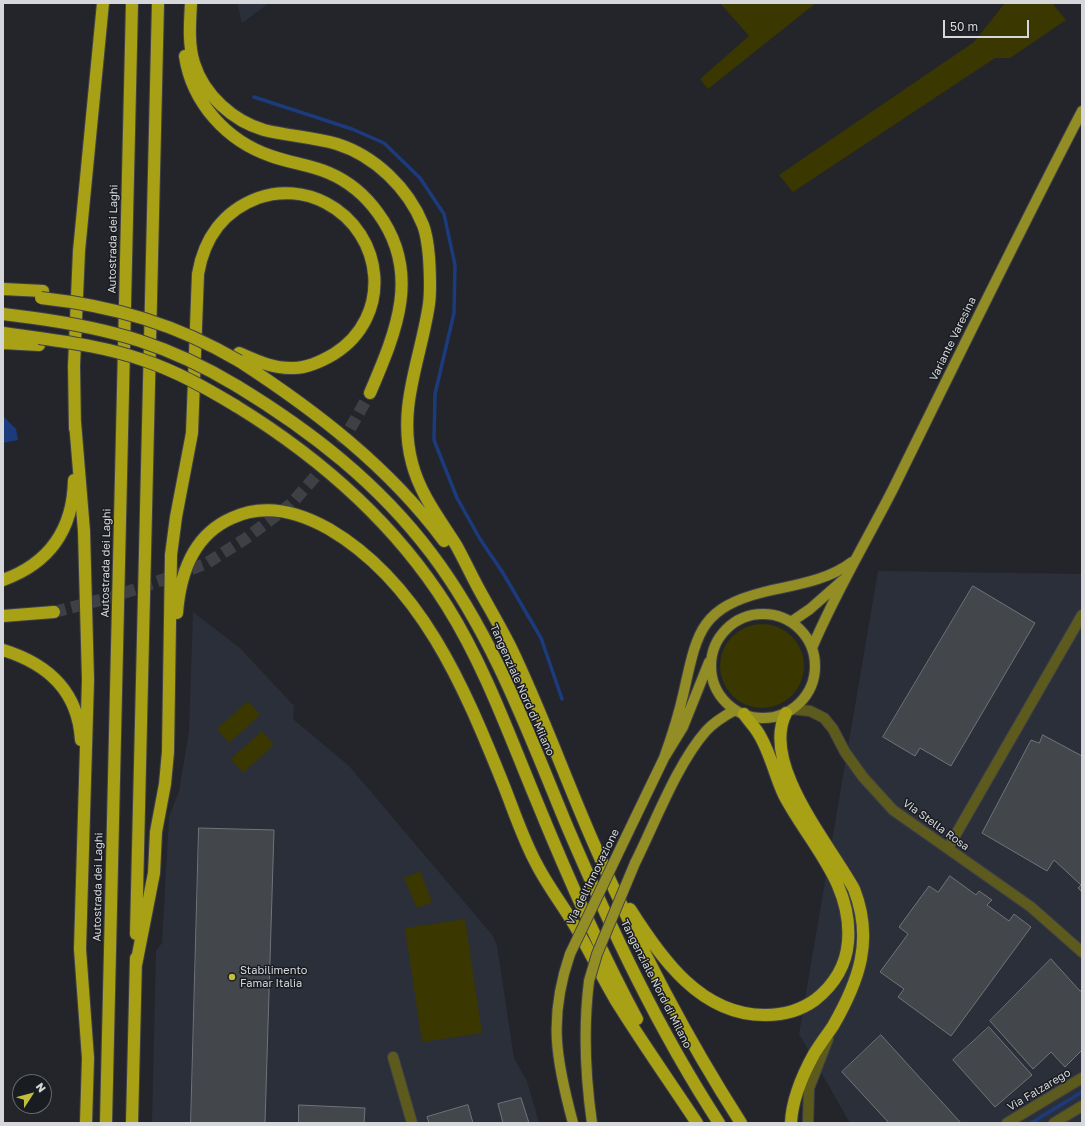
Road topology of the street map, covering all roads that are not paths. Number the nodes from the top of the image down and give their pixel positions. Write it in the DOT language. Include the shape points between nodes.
graph roads {
  1 [pos="97,3"];
  2 [pos="103,3"];
  3 [pos="132,3"];
  4 [pos="158,3"];
  5 [pos="185,3"];
  6 [pos="191,3"];
  7 [pos="97,53"];
  8 [pos="1082,111"];
  9 [pos="3,289"];
  10 [pos="42,295"];
  11 [pos="3,297"];
  12 [pos="3,314"];
  13 [pos="3,333"];
  14 [pos="39,341"];
  15 [pos="3,343"];
  16 [pos="239,357"];
  17 [pos="370,393"];
  18 [pos="75,422"];
  19 [pos="857,559"];
  20 [pos="846,577"];
  21 [pos="3,580"];
  22 [pos="480,592"];
  23 [pos="54,612"];
  24 [pos="1082,615"];
  25 [pos="3,616"];
  26 [pos="791,622"];
  27 [pos="812,648"];
  28 [pos="3,650"];
  29 [pos="712,654"];
  30 [pos="168,700"];
  31 [pos="789,711"];
  32 [pos="740,712"];
  33 [pos="664,758"];
  34 [pos="578,806"];
  35 [pos="83,815"];
  36 [pos="948,848"];
  37 [pos="1082,952"];
  38 [pos="136,966"];
  39 [pos="833,1026"];
  40 [pos="393,1057"];
  41 [pos="1082,1078"];
  42 [pos="1082,1106"];
  43 [pos="86,1123"];
  44 [pos="106,1123"];
  45 [pos="132,1123"];
  46 [pos="412,1123"];
  47 [pos="573,1123"];
  48 [pos="592,1123"];
  49 [pos="697,1123"];
  50 [pos="719,1123"];
  51 [pos="741,1123"];
  52 [pos="791,1123"];
  53 [pos="808,1123"];
  54 [pos="1008,1123"];
  55 [pos="1054,1123"];
  1 -- 7 [label="highway"];
  2 -- 7 [label="highway"];
  3 -- 44 [label="highway, Autostrada dei Laghi"];
  4 -- 38 [label="highway"];
  5 -- 17 [label="highway" via="184,38 188,71 199,97 216,120 232,136 252,149 320,170 349,183 367,198 394,242 401,266 402,297 389,349"];
  6 -- 22 [label="highway" via="190,36 194,61 203,83 219,103 236,117 255,127 337,144 363,156 375,163 397,184 415,208 428,245 430,271 429,302 408,396 408,444 414,470 426,498 456,546"];
  7 -- 18 [label="highway" via="78,251"];
  8 -- 19 [label="main road, Variante Varesina" via="1032,206"];
  9 -- 10 [label="highway"];
  10 -- 11 [label="highway"];
  10 -- 16 [label="highway, bridge" via="127,313 167,326"];
  12 -- 50 [label="highway, Tangenziale Nord di Milano, bridge" via="76,324 140,340 203,365 295,422 326,445 368,482 415,533 472,614 496,661 632,969 679,1058"];
  13 -- 14 [label="highway"];
  14 -- 15 [label="highway"];
  14 -- 49 [label="highway, bridge" via="88,345 143,360 174,372 236,406 293,444 340,482 364,504 409,554 446,605 470,648 491,691 602,952 660,1063"];
  16 -- 22 [label="highway" via="340,433 396,483 431,524"];
  16 -- 30 [label="highway" via="284,368 300,367 336,353 361,328 372,305 372,263 361,236 352,223 334,208 313,197 303,195 281,194 261,197 242,205 225,218 210,237 204,250 198,274 192,433 171,555"];
  18 -- 21 [label="highway" via="73,497 68,522 44,556 19,573"];
  18 -- 35 [label="highway" via="84,530 87,614 87,748"];
  19 -- 20 [label="main road, Variante Varesina"];
  19 -- 33 [label="main road" via="843,570 826,577 736,600 712,616 697,639 677,721"];
  20 -- 26 [label="main road, Variante Varesina"];
  20 -- 27 [label="main road, Variante Varesina"];
  22 -- 34 [label="highway" via="496,618 524,677"];
  23 -- 25 [label="highway"];
  24 -- 36 [label="street"];
  26 -- 27 [label="main road" via="803,633"];
  26 -- 29 [label="main road" via="766,614 739,619 719,637"];
  27 -- 31 [label="main road" via="815,664 813,681 805,696"];
  28 -- 35 [label="highway" via="23,656 43,668 63,688 74,706 80,728"];
  29 -- 32 [label="main road" via="711,673 715,686 722,698"];
  29 -- 33 [label="main road, Via dell'Innovazione" via="683,727"];
  30 -- 38 [label="highway" via="166,784 156,832 154,873"];
  30 -- 49 [label="highway" via="183,576 191,555 219,525 230,518 256,510 288,512 322,525 361,552 401,593 446,656 477,721 535,860 615,998"];
  31 -- 32 [label="main road" via="765,718"];
  31 -- 36 [label="street, Via Stella Rosa" via="810,711 824,718 853,763 876,792 898,813"];
  31 -- 39 [label="highway" via="780,726 785,768 800,801 854,889 862,916 864,942 859,968"];
  32 -- 34 [label="highway" via="757,731 784,793 832,870 842,894 848,930 847,952 835,980 812,1002 782,1014 752,1014 721,1006 693,988 667,962 633,913 600,843"];
  32 -- 48 [label="main road, bridge" via="715,723 698,743 679,774 635,863 597,954 589,981 585,1014 585,1065"];
  33 -- 47 [label="main road, Via dell'Innovazione, bridge" via="570,954 562,976 556,1016 556,1040"];
  34 -- 51 [label="highway" via="650,963 694,1046"];
  35 -- 43 [label="highway" via="80,949 88,1058"];
  36 -- 37 [label="street, Via Stella Rosa" via="1031,907"];
  38 -- 45 [label="highway"];
  39 -- 52 [label="highway" via="814,1053 799,1088"];
  39 -- 53 [label="street" via="809,1088"];
  40 -- 46 [label="street"];
  41 -- 54 [label="street, Via Falzarego"];
  42 -- 55 [label="street"];
}
